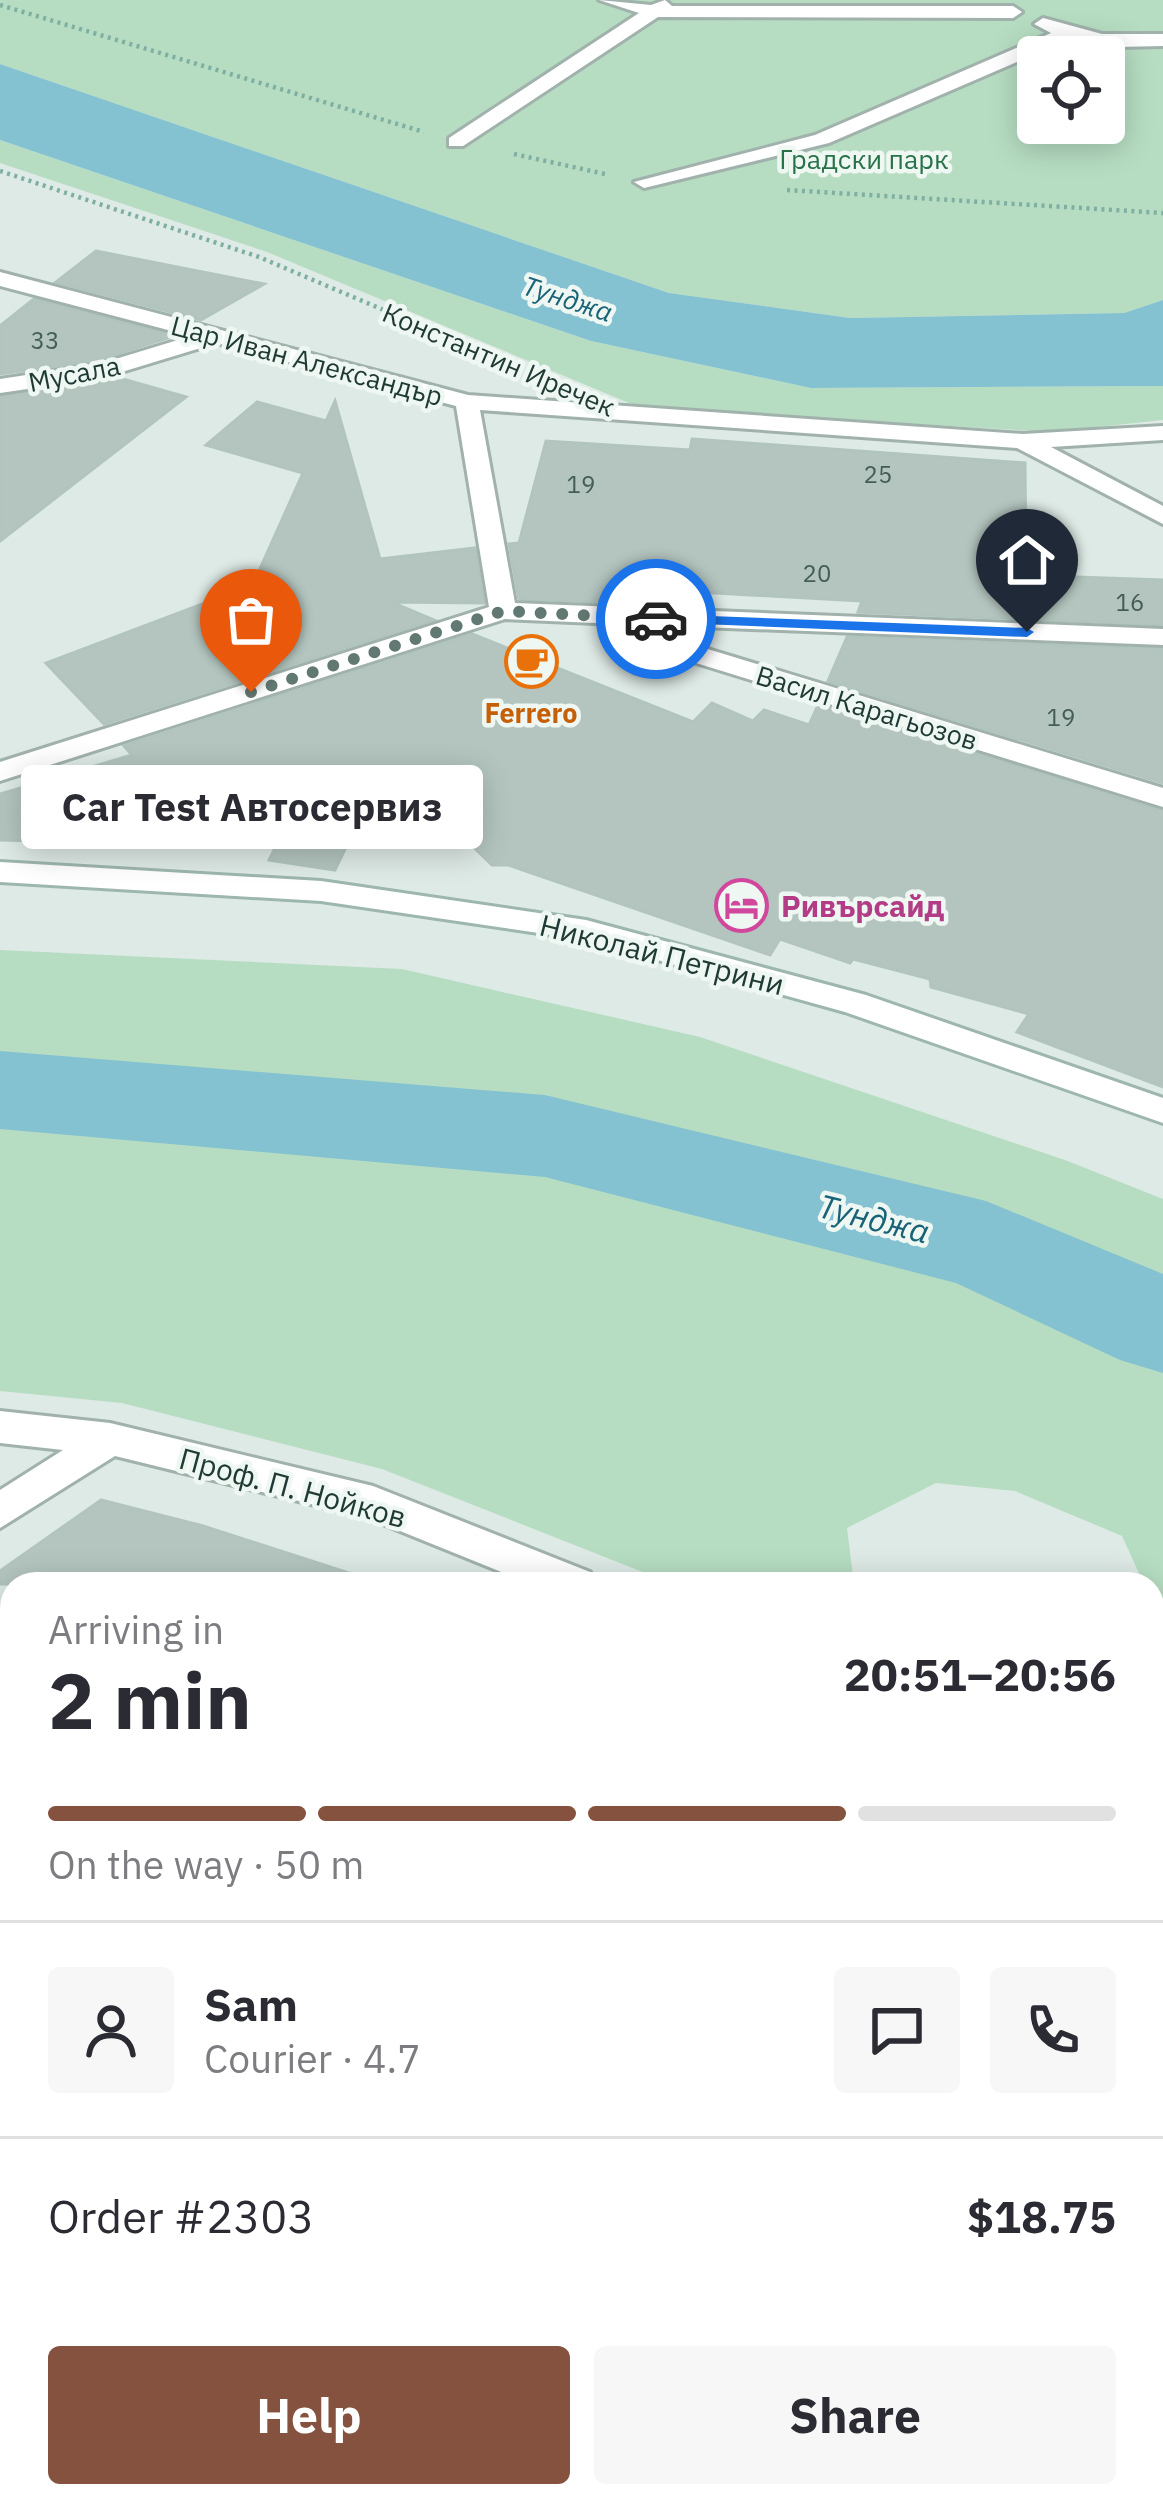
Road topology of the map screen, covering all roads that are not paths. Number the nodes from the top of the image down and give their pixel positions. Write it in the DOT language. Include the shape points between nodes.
graph roads {
  1 [pos="608,0"];
  2 [pos="663,6"];
  3 [pos="1010,6"];
  4 [pos="1065,34"];
  5 [pos="1163,40"];
  6 [pos="456,142"];
  7 [pos="644,182"];
  8 [pos="0,279"];
  9 [pos="216,336"];
  10 [pos="0,386"];
  11 [pos="466,402"];
  12 [pos="1163,433"];
  13 [pos="1022,441"];
  14 [pos="1163,516"];
  15 [pos="503,611"];
  16 [pos="572,616"];
  17 [pos="1163,637"];
  18 [pos="0,772"];
  19 [pos="1163,798"];
  20 [pos="0,872"];
  21 [pos="1163,1111"];
  22 [pos="0,1426"];
  23 [pos="110,1439"];
  24 [pos="0,1511"];
  25 [pos="546,1572"];
  1 -- 2 [label="street"];
  2 -- 3 [label="street"];
  2 -- 6 [label="street"];
  3 -- 4 [label="street"];
  4 -- 5 [label="street"];
  4 -- 7 [label="street" via="822,139"];
  8 -- 9 [label="street, Цар Иван Александър"];
  9 -- 10 [label="street, Мусала" via="102,371"];
  9 -- 11 [label="street, Цар Иван Александър"];
  11 -- 13 [label="street, Константин Иречек"];
  11 -- 15 [label="street, Цар Иван Александър"];
  12 -- 13 [label="street, Константин Иречек"];
  13 -- 14 [label="street"];
  15 -- 16 [label="street"];
  15 -- 18 [label="street"];
  16 -- 17 [label="street"];
  16 -- 19 [label="street, Васил Карагьозов"];
  20 -- 21 [label="street, Николай Петрини" via="321,891 586,930 855,1003"];
  22 -- 23 [label="street, Проф. П. Нойков"];
  23 -- 24 [label="street"];
  23 -- 25 [label="street, Проф. П. Нойков" via="374,1503"];
}
